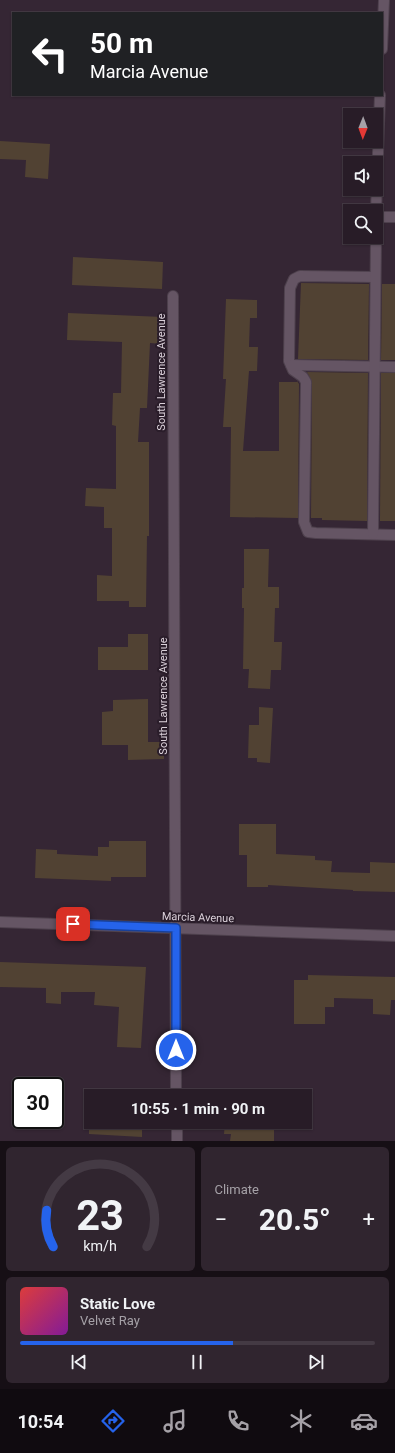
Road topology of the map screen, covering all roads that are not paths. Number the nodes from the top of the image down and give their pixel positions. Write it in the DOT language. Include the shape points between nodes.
graph roads {
  1 [pos="384,0"];
  2 [pos="383,24"];
  3 [pos="380,96"];
  4 [pos="376,204"];
  5 [pos="383,217"];
  6 [pos="395,217"];
  7 [pos="376,244"];
  8 [pos="375,277"];
  9 [pos="173,296"];
  10 [pos="291,365"];
  11 [pos="374,367"];
  12 [pos="395,367"];
  13 [pos="373,534"];
  14 [pos="395,535"];
  15 [pos="0,922"];
  16 [pos="176,928"];
  17 [pos="395,936"];
  18 [pos="176,1089"];
  19 [pos="177,1129"];
  20 [pos="177,1141"];
  1 -- 2 [label="street"];
  3 -- 4 [label="street"];
  5 -- 6 [label="street"];
  7 -- 8 [label="street"];
  8 -- 10 [label="street" via="300,276 294,279 290,288"];
  8 -- 11 [label="street"];
  9 -- 16 [label="street, South Lawrence Avenue"];
  10 -- 11 [label="street"];
  10 -- 13 [label="street" via="306,382 304,522 308,532"];
  11 -- 12 [label="street"];
  11 -- 13 [label="street"];
  13 -- 14 [label="street"];
  15 -- 16 [label="street, Marcia Avenue"];
  16 -- 17 [label="street, Marcia Avenue"];
  16 -- 18 [label="street, South Lawrence Avenue"];
  19 -- 20 [label="street"];
}
